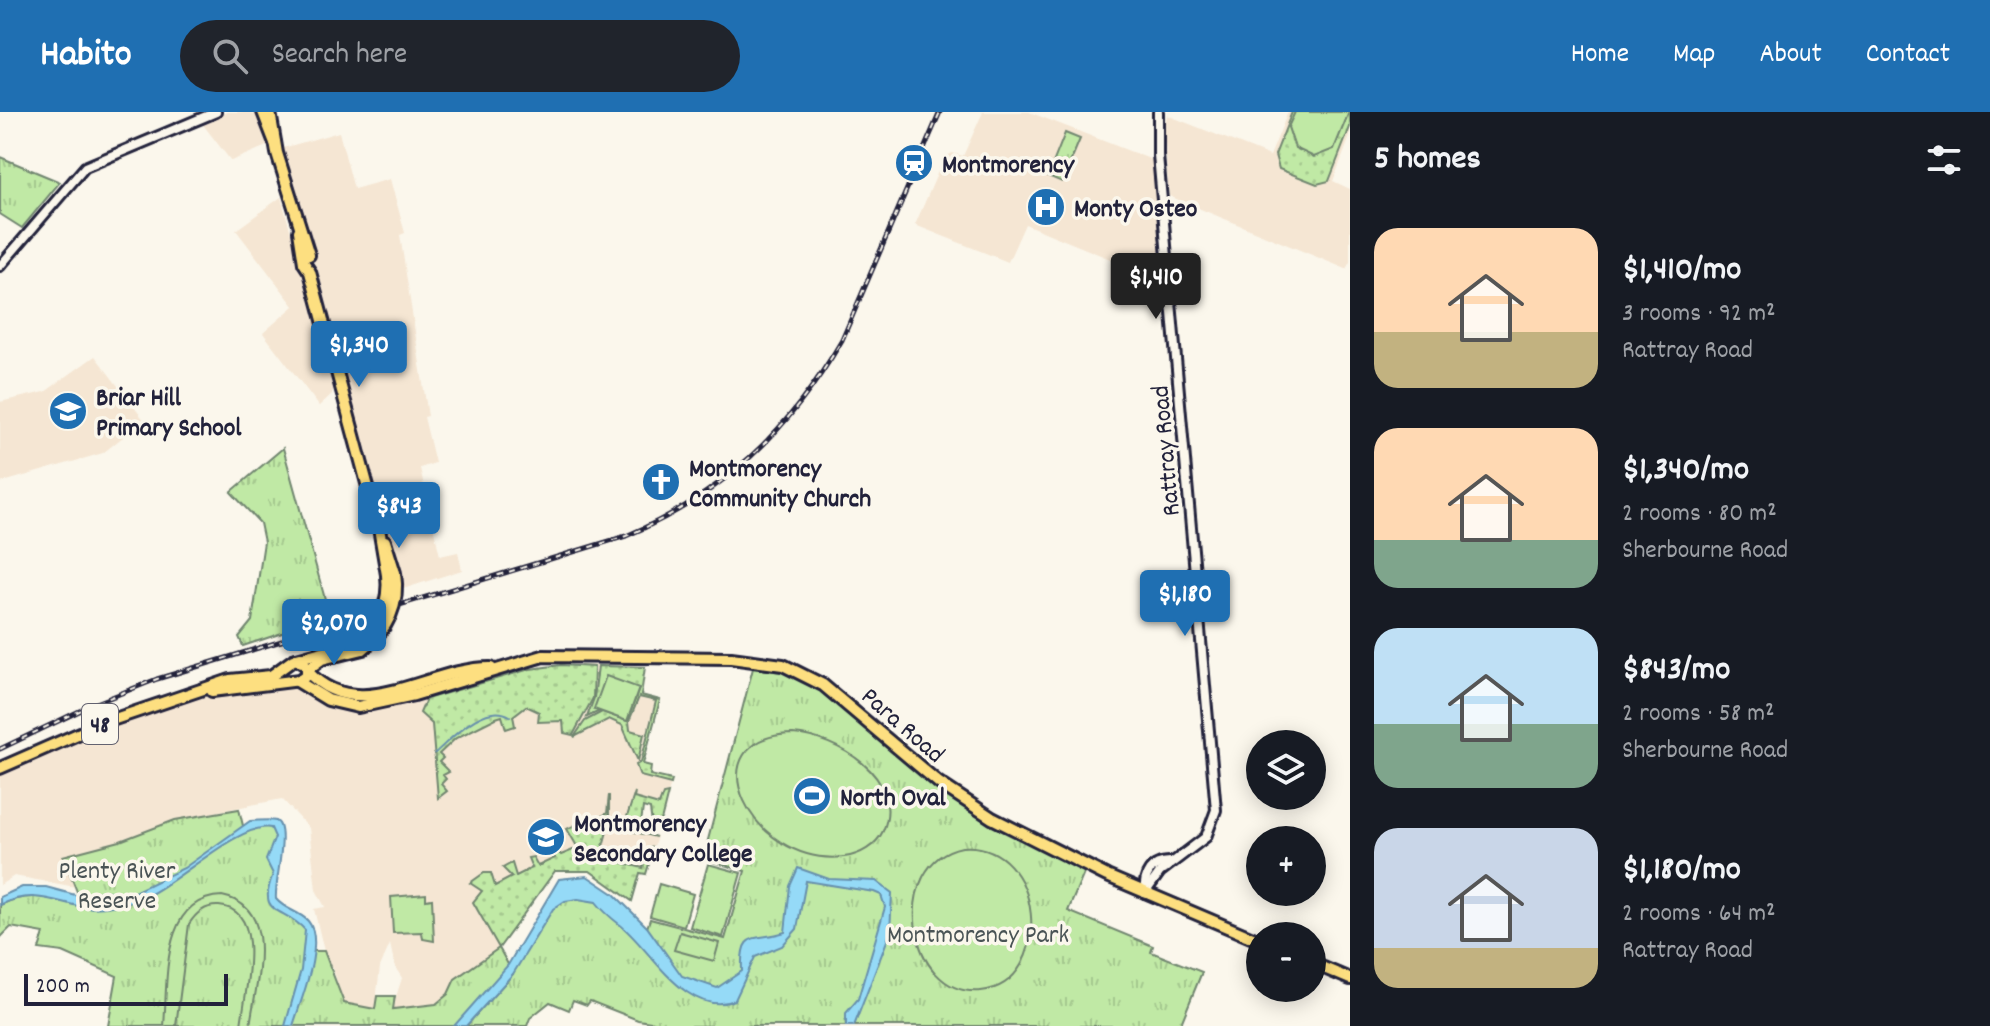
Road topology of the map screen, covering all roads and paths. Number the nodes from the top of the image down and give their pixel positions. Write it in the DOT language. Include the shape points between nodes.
graph roads {
  1 [pos="216,112"];
  2 [pos="263,112"];
  3 [pos="270,112"];
  4 [pos="1158,112"];
  5 [pos="275,143"];
  6 [pos="0,266"];
  7 [pos="360,646"];
  8 [pos="292,661"];
  9 [pos="494,668"];
  10 [pos="308,671"];
  11 [pos="296,681"];
  12 [pos="205,691"];
  13 [pos="0,768"];
  14 [pos="1145,893"];
  15 [pos="1246,935"];
  16 [pos="1326,969"];
  17 [pos="1350,979"];
  1 -- 6 [label="street" via="80,170"];
  2 -- 5 [label="main road"];
  3 -- 5 [label="main road"];
  4 -- 14 [label="street, Rattray Road" via="1156,140 1216,810 1206,837 1148,871"];
  5 -- 7 [label="main road, bridge" via="391,574 383,612"];
  7 -- 8 [label="main road, 48"];
  7 -- 10 [label="main road" via="322,659"];
  8 -- 10 [label="main road, Para Road" via="303,660"];
  8 -- 11 [label="main road" via="286,673"];
  8 -- 12 [label="main road, 48" via="271,676 230,680"];
  9 -- 10 [label="main road, Para Road" via="360,696 331,691"];
  9 -- 11 [label="main road, Para Road" via="445,687 363,707 333,702"];
  9 -- 14 [label="main road, Para Road" via="543,656 731,658 790,667 823,685 968,804"];
  10 -- 11 [label="main road"];
  11 -- 12 [label="main road, 48"];
  12 -- 13 [label="main road, 48" via="90,728"];
  14 -- 15 [label="main road, Para Road"];
  16 -- 17 [label="main road"];
}
